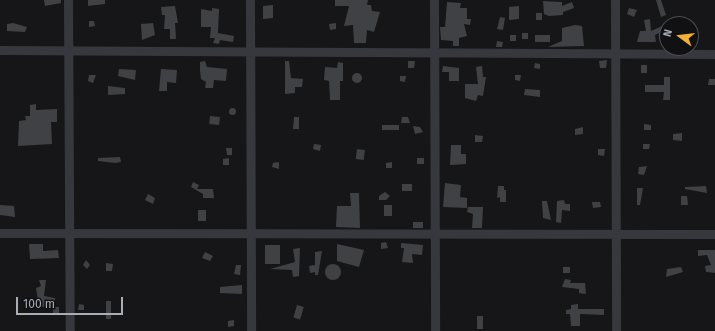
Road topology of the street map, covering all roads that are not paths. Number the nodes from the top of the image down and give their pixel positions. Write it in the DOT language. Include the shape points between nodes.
graph roads {
  1 [pos="68,0"];
  2 [pos="250,0"];
  3 [pos="434,0"];
  4 [pos="615,0"];
  5 [pos="0,50"];
  6 [pos="68,50"];
  7 [pos="250,52"];
  8 [pos="434,52"];
  9 [pos="616,53"];
  10 [pos="715,54"];
  11 [pos="0,233"];
  12 [pos="69,233"];
  13 [pos="251,233"];
  14 [pos="435,234"];
  15 [pos="616,234"];
  16 [pos="715,234"];
  17 [pos="70,331"];
  18 [pos="251,331"];
  19 [pos="435,331"];
  20 [pos="616,331"];
  1 -- 6 [label="street"];
  2 -- 7 [label="street"];
  3 -- 8 [label="street"];
  4 -- 9 [label="street"];
  5 -- 6 [label="street"];
  6 -- 7 [label="street"];
  6 -- 12 [label="street"];
  7 -- 8 [label="street"];
  7 -- 13 [label="street"];
  8 -- 9 [label="street"];
  8 -- 14 [label="street"];
  9 -- 10 [label="street"];
  9 -- 15 [label="street"];
  11 -- 12 [label="street"];
  12 -- 13 [label="street"];
  12 -- 17 [label="street"];
  13 -- 14 [label="street"];
  13 -- 18 [label="street"];
  14 -- 15 [label="street"];
  14 -- 19 [label="street"];
  15 -- 16 [label="street"];
  15 -- 20 [label="street"];
}
